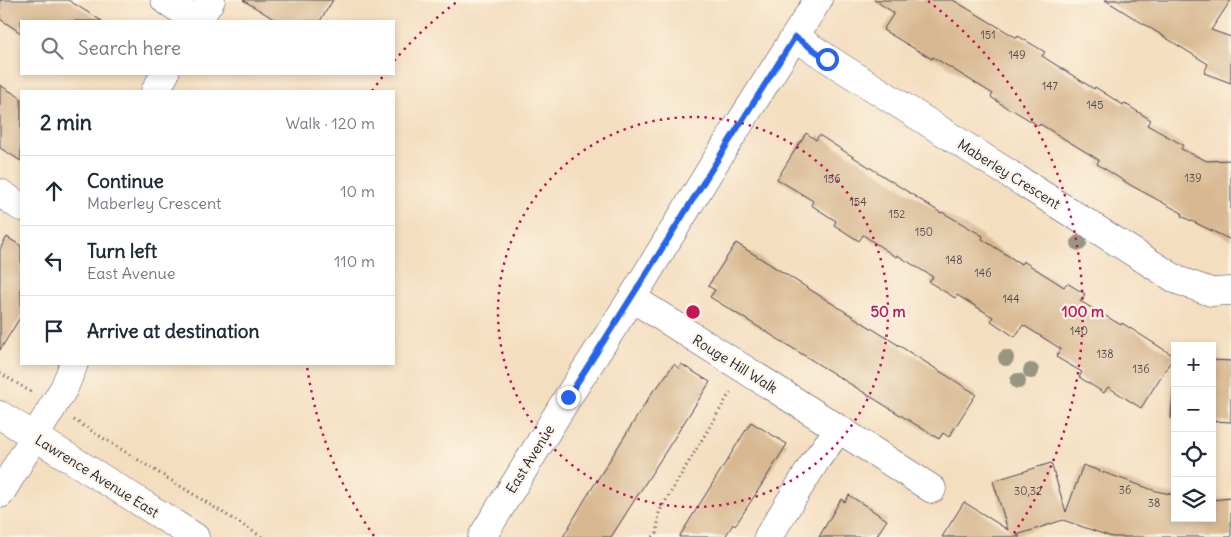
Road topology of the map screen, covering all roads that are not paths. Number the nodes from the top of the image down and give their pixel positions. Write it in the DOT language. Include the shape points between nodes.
graph roads {
  1 [pos="165,0"];
  2 [pos="818,0"];
  3 [pos="202,14"];
  4 [pos="795,37"];
  5 [pos="164,75"];
  6 [pos="156,90"];
  7 [pos="0,193"];
  8 [pos="20,205"];
  9 [pos="1231,291"];
  10 [pos="632,298"];
  11 [pos="74,365"];
  12 [pos="0,415"];
  13 [pos="839,429"];
  14 [pos="34,436"];
  15 [pos="932,489"];
  16 [pos="0,494"];
  17 [pos="194,537"];
  18 [pos="482,537"];
  19 [pos="768,537"];
  1 -- 3 [label="street"];
  2 -- 4 [label="street, East Avenue"];
  4 -- 9 [label="street, Maberley Crescent" via="1177,280 1211,292"];
  4 -- 10 [label="street, East Avenue"];
  5 -- 6 [label="street"];
  7 -- 8 [label="street"];
  10 -- 13 [label="street, Rouge Hill Walk"];
  10 -- 18 [label="street, East Avenue"];
  11 -- 14 [label="street" via="64,388"];
  12 -- 14 [label="street, Lawrence Avenue East"];
  13 -- 15 [label="street, Rouge Hill Walk"];
  13 -- 19 [label="street"];
  14 -- 16 [label="street"];
  14 -- 17 [label="street, Lawrence Avenue East"];
}
